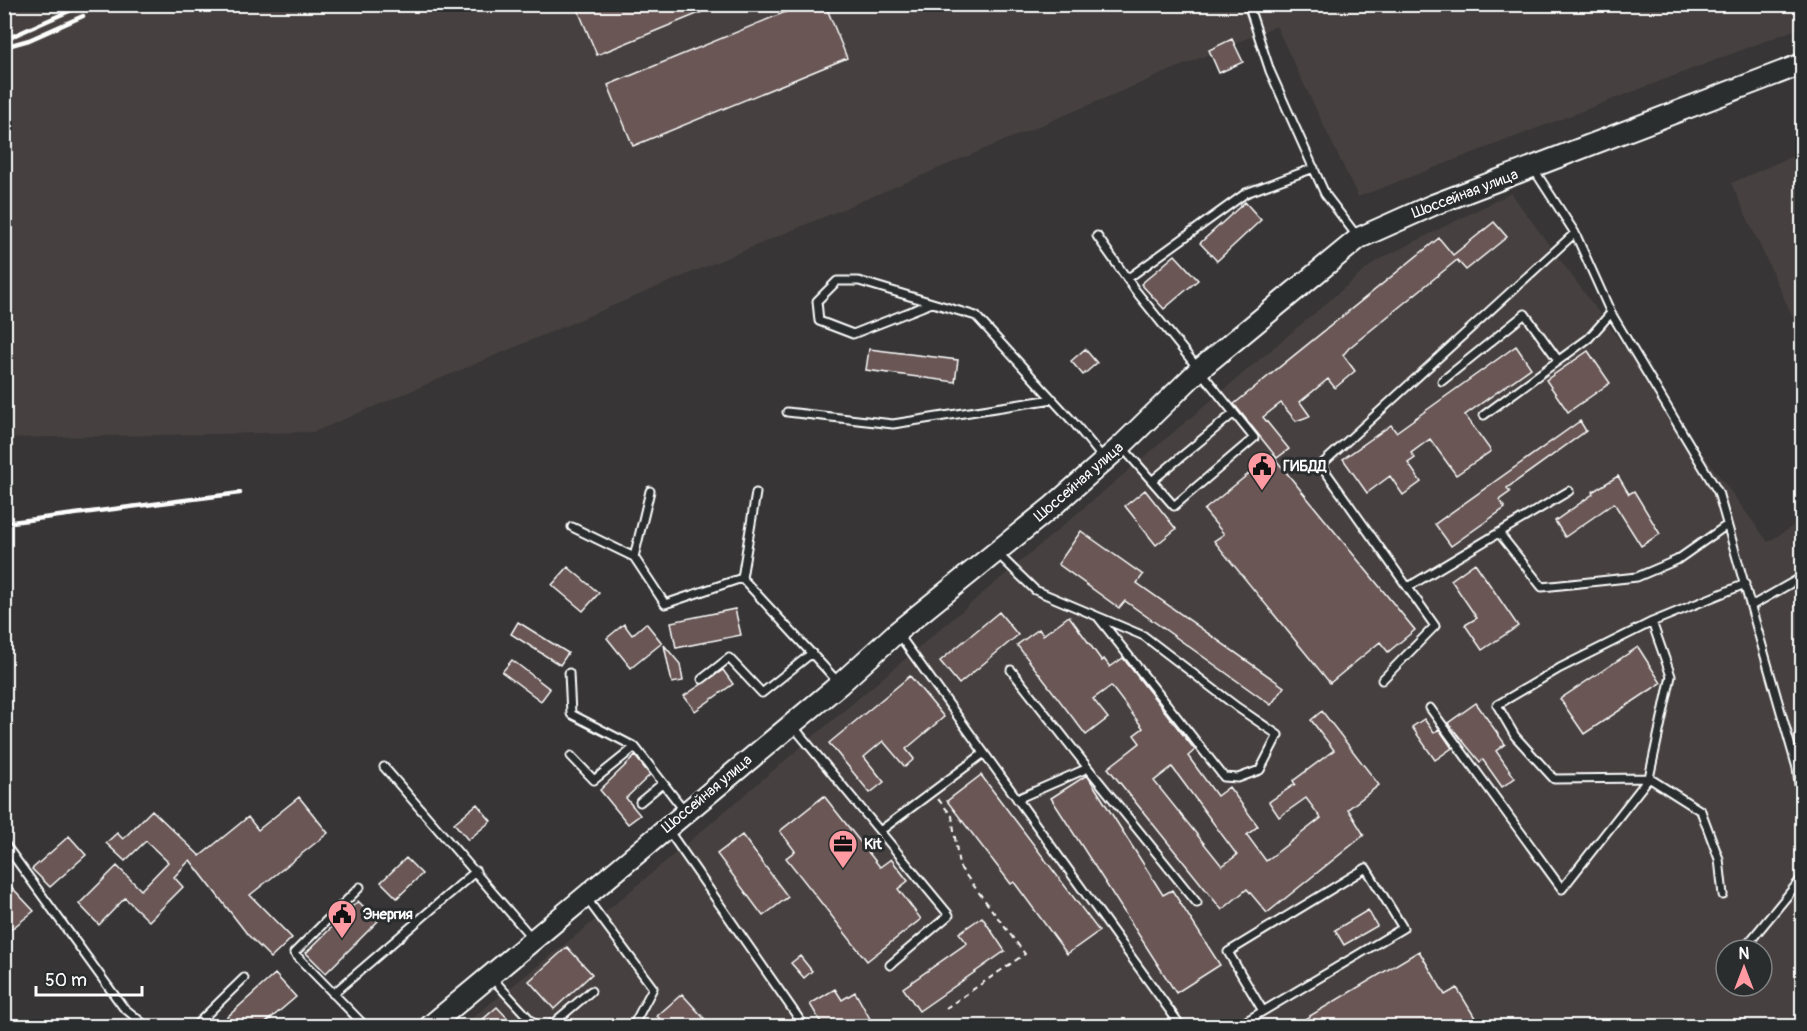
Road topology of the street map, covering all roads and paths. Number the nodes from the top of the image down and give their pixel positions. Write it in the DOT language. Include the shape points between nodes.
graph roads {
  1 [pos="1248,4"];
  2 [pos="1803,64"];
  3 [pos="1314,168"];
  4 [pos="1533,168"];
  5 [pos="1575,233"];
  6 [pos="1096,236"];
  7 [pos="1359,238"];
  8 [pos="1128,279"];
  9 [pos="932,303"];
  10 [pos="1611,313"];
  11 [pos="1558,360"];
  12 [pos="1200,369"];
  13 [pos="1442,381"];
  14 [pos="1053,399"];
  15 [pos="787,412"];
  16 [pos="1234,413"];
  17 [pos="1484,414"];
  18 [pos="1121,446"];
  19 [pos="1104,460"];
  20 [pos="1153,480"];
  21 [pos="650,491"];
  22 [pos="1569,491"];
  23 [pos="756,493"];
  24 [pos="1727,525"];
  25 [pos="572,527"];
  26 [pos="1500,533"];
  27 [pos="997,553"];
  28 [pos="634,556"];
  29 [pos="1803,577"];
  30 [pos="742,578"];
  31 [pos="1744,584"];
  32 [pos="1408,587"];
  33 [pos="1751,606"];
  34 [pos="1098,617"];
  35 [pos="1652,622"];
  36 [pos="897,632"];
  37 [pos="812,653"];
  38 [pos="1011,670"];
  39 [pos="569,673"];
  40 [pos="702,678"];
  41 [pos="1382,680"];
  42 [pos="840,684"];
  43 [pos="1430,708"];
  44 [pos="792,724"];
  45 [pos="635,747"];
  46 [pos="984,753"];
  47 [pos="571,756"];
  48 [pos="384,767"];
  49 [pos="1800,767"];
  50 [pos="1088,768"];
  51 [pos="1649,778"];
  52 [pos="663,783"];
  53 [pos="933,792"];
  54 [pos="1017,799"];
  55 [pos="640,802"];
  56 [pos="1803,809"];
  57 [pos="685,812"];
  58 [pos="667,828"];
  59 [pos="880,831"];
  60 [pos="4,843"];
  61 [pos="476,871"];
  62 [pos="1803,878"];
  63 [pos="360,887"];
  64 [pos="1723,896"];
  65 [pos="585,897"];
  66 [pos="1197,903"];
  67 [pos="1753,938"];
  68 [pos="534,940"];
  69 [pos="890,965"];
  70 [pos="490,976"];
  71 [pos="244,978"];
  72 [pos="591,990"];
  73 [pos="333,994"];
  74 [pos="946,1008"];
  75 [pos="1263,1011"];
  76 [pos="146,1026"];
  77 [pos="195,1026"];
  78 [pos="365,1026"];
  79 [pos="430,1026"];
  80 [pos="536,1026"];
  81 [pos="550,1026"];
  82 [pos="633,1026"];
  83 [pos="804,1026"];
  84 [pos="1181,1026"];
  85 [pos="1238,1026"];
  1 -- 3 [label="lane" via="1270,71"];
  2 -- 4 [label="main road, Шоссейная улица"];
  3 -- 7 [label="lane" via="1325,194"];
  3 -- 8 [label="lane" via="1246,193"];
  4 -- 5 [label="lane"];
  4 -- 7 [label="main road, Шоссейная улица"];
  5 -- 10 [label="lane"];
  5 -- 32 [label="lane" via="1321,465"];
  6 -- 8 [label="lane"];
  7 -- 12 [label="main road, Шоссейная улица"];
  8 -- 12 [label="lane"];
  9 -- 9 [label="lane" via="859,281 837,281 817,301 819,321 853,334"];
  9 -- 14 [label="lane" via="976,316"];
  10 -- 11 [label="lane" via="1589,338"];
  10 -- 24 [label="lane" via="1718,492"];
  11 -- 13 [label="lane" via="1525,314"];
  11 -- 17 [label="lane"];
  12 -- 16 [label="lane"];
  12 -- 18 [label="main road, Шоссейная улица"];
  14 -- 15 [label="lane" via="893,424"];
  14 -- 19 [label="lane"];
  16 -- 20 [label="lane"];
  16 -- 20 [label="lane" via="1254,438 1174,506"];
  18 -- 19 [label="main road, Шоссейная улица"];
  18 -- 20 [label="lane"];
  19 -- 27 [label="main road, Шоссейная улица"];
  21 -- 28 [label="lane"];
  22 -- 26 [label="lane"];
  23 -- 30 [label="lane"];
  24 -- 26 [label="lane" via="1677,560 1637,577 1542,587"];
  24 -- 31 [label="lane"];
  25 -- 28 [label="lane"];
  26 -- 32 [label="lane"];
  27 -- 34 [label="lane" via="1035,590"];
  27 -- 36 [label="main road, Шоссейная улица"];
  28 -- 30 [label="lane" via="665,604"];
  29 -- 33 [label="lane"];
  30 -- 37 [label="lane"];
  31 -- 33 [label="lane"];
  31 -- 35 [label="lane"];
  32 -- 41 [label="lane" via="1435,626"];
  33 -- 49 [label="lane"];
  34 -- 34 [label="lane" via="1144,636 1278,735 1260,770 1238,778 1224,777"];
  35 -- 51 [label="lane" via="1671,676"];
  35 -- 51 [label="lane" via="1497,705 1515,736 1554,779"];
  36 -- 42 [label="main road, Шоссейная улица"];
  36 -- 46 [label="lane"];
  37 -- 40 [label="lane" via="762,693 729,658"];
  37 -- 42 [label="lane"];
  38 -- 50 [label="lane"];
  39 -- 45 [label="lane" via="571,714"];
  42 -- 44 [label="main road, Шоссейная улица"];
  43 -- 51 [label="lane" via="1562,889"];
  44 -- 57 [label="main road, Шоссейная улица"];
  44 -- 59 [label="lane"];
  45 -- 47 [label="lane" via="594,780"];
  45 -- 52 [label="lane"];
  46 -- 53 [label="lane"];
  46 -- 54 [label="lane"];
  48 -- 61 [label="lane"];
  49 -- 56 [label="lane"];
  50 -- 54 [label="lane"];
  50 -- 66 [label="lane"];
  51 -- 64 [label="lane" via="1701,811 1719,859"];
  52 -- 55 [label="lane"];
  52 -- 57 [label="lane"];
  53 -- 59 [label="lane"];
  53 -- 74 [label="path" via="952,816 959,866 1025,954"];
  54 -- 84 [label="lane"];
  57 -- 58 [label="main road, Шоссейная улица"];
  58 -- 65 [label="main road, Шоссейная улица"];
  58 -- 83 [label="lane"];
  59 -- 69 [label="lane" via="949,915"];
  60 -- 76 [label="lane" via="123,1007"];
  61 -- 68 [label="lane"];
  61 -- 73 [label="lane"];
  62 -- 67 [label="lane"];
  63 -- 73 [label="lane" via="294,953"];
  65 -- 68 [label="main road, Шоссейная улица"];
  65 -- 82 [label="lane" via="653,988"];
  68 -- 70 [label="main road, Шоссейная улица"];
  70 -- 79 [label="main road, Шоссейная улица"];
  70 -- 80 [label="lane"];
  71 -- 77 [label="lane"];
  72 -- 81 [label="lane"];
  73 -- 78 [label="lane"];
  75 -- 75 [label="lane" via="1228,951 1366,868 1402,928"];
  75 -- 85 [label="lane"];
}
